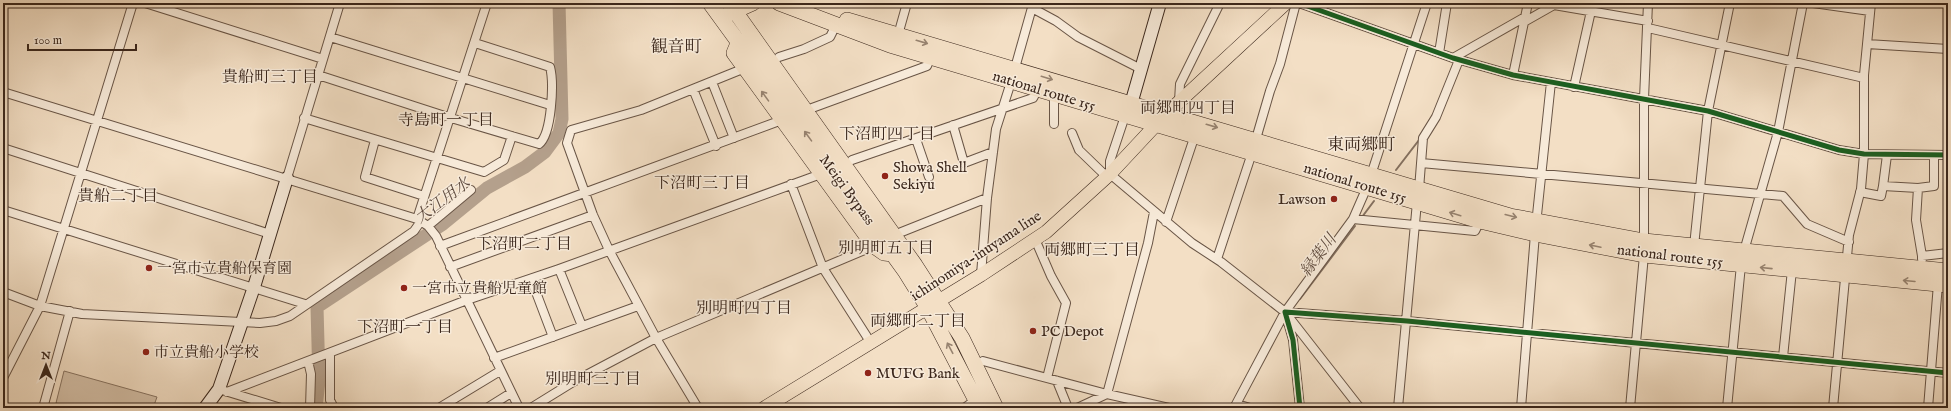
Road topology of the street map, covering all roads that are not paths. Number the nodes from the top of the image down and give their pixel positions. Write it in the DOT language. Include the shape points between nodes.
graph roads {
  1 [pos="132,3"];
  2 [pos="145,3"];
  3 [pos="340,3"];
  4 [pos="488,3"];
  5 [pos="710,3"];
  6 [pos="752,3"];
  7 [pos="779,3"];
  8 [pos="791,3"];
  9 [pos="907,3"];
  10 [pos="1160,3"];
  11 [pos="1220,3"];
  12 [pos="1286,3"];
  13 [pos="1298,3"];
  14 [pos="1426,3"];
  15 [pos="1447,3"];
  16 [pos="1528,3"];
  17 [pos="1648,3"];
  18 [pos="1730,3"];
  19 [pos="1803,3"];
  20 [pos="1813,3"];
  21 [pos="734,6"];
  22 [pos="1033,6"];
  23 [pos="1871,7"];
  24 [pos="1591,12"];
  25 [pos="721,18"];
  26 [pos="1525,19"];
  27 [pos="1648,24"];
  28 [pos="836,25"];
  29 [pos="750,31"];
  30 [pos="898,34"];
  31 [pos="330,37"];
  32 [pos="738,41"];
  33 [pos="475,43"];
  34 [pos="1414,44"];
  35 [pos="1867,44"];
  36 [pos="1721,45"];
  37 [pos="1948,49"];
  38 [pos="1439,53"];
  39 [pos="779,57"];
  40 [pos="931,57"];
  41 [pos="323,59"];
  42 [pos="1456,59"];
  43 [pos="1791,61"];
  44 [pos="745,68"];
  45 [pos="1141,69"];
  46 [pos="318,75"];
  47 [pos="1013,75"];
  48 [pos="1513,75"];
  49 [pos="1864,78"];
  50 [pos="463,79"];
  51 [pos="712,82"];
  52 [pos="1551,82"];
  53 [pos="1574,87"];
  54 [pos="693,89"];
  55 [pos="1038,89"];
  56 [pos="3,92"];
  57 [pos="1054,94"];
  58 [pos="1644,99"];
  59 [pos="1179,101"];
  60 [pos="550,105"];
  61 [pos="812,108"];
  62 [pos="1001,109"];
  63 [pos="1128,110"];
  64 [pos="1708,111"];
  65 [pos="1166,114"];
  66 [pos="304,118"];
  67 [pos="451,118"];
  68 [pos="782,120"];
  69 [pos="95,122"];
  70 [pos="1054,124"];
  71 [pos="953,125"];
  72 [pos="1155,125"];
  73 [pos="1778,132"];
  74 [pos="1072,133"];
  75 [pos="1195,135"];
  76 [pos="512,136"];
  77 [pos="734,138"];
  78 [pos="916,139"];
  79 [pos="375,140"];
  80 [pos="716,146"];
  81 [pos="1254,146"];
  82 [pos="3,148"];
  83 [pos="993,152"];
  84 [pos="1864,154"];
  85 [pos="1887,155"];
  86 [pos="1934,155"];
  87 [pos="1948,155"];
  88 [pos="436,159"];
  89 [pos="852,160"];
  90 [pos="1421,163"];
  91 [pos="81,172"];
  92 [pos="822,174"];
  93 [pos="1541,174"];
  94 [pos="1108,176"];
  95 [pos="929,177"];
  96 [pos="287,178"];
  97 [pos="1369,181"];
  98 [pos="791,184"];
  99 [pos="1645,184"];
  100 [pos="1882,186"];
  101 [pos="1918,188"];
  102 [pos="1701,189"];
  103 [pos="471,190"];
  104 [pos="586,192"];
  105 [pos="1860,192"];
  106 [pos="1762,194"];
  107 [pos="1418,195"];
  108 [pos="424,196"];
  109 [pos="987,198"];
  110 [pos="3,210"];
  111 [pos="1154,212"];
  112 [pos="594,215"];
  113 [pos="1353,219"];
  114 [pos="1480,221"];
  115 [pos="1166,222"];
  116 [pos="1416,225"];
  117 [pos="426,226"];
  118 [pos="1536,228"];
  119 [pos="63,230"];
  120 [pos="891,231"];
  121 [pos="270,234"];
  122 [pos="1035,239"];
  123 [pos="1849,242"];
  124 [pos="440,246"];
  125 [pos="874,246"];
  126 [pos="1694,246"];
  127 [pos="1644,248"];
  128 [pos="609,250"];
  129 [pos="1744,251"];
  130 [pos="1948,253"];
  131 [pos="893,254"];
  132 [pos="1216,259"];
  133 [pos="1921,262"];
  134 [pos="1741,265"];
  135 [pos="450,267"];
  136 [pos="823,268"];
  137 [pos="559,269"];
  138 [pos="1846,269"];
  139 [pos="1792,270"];
  140 [pos="1948,271"];
  141 [pos="981,275"];
  142 [pos="532,279"];
  143 [pos="1943,284"];
  144 [pos="254,288"];
  145 [pos="3,292"];
  146 [pos="467,300"];
  147 [pos="305,304"];
  148 [pos="933,304"];
  149 [pos="40,306"];
  150 [pos="638,306"];
  151 [pos="70,312"];
  152 [pos="1285,312"];
  153 [pos="241,321"];
  154 [pos="1407,321"];
  155 [pos="582,326"];
  156 [pos="1528,333"];
  157 [pos="553,337"];
  158 [pos="656,338"];
  159 [pos="962,338"];
  160 [pos="871,343"];
  161 [pos="1636,343"];
  162 [pos="1733,352"];
  163 [pos="327,354"];
  164 [pos="1783,357"];
  165 [pos="494,358"];
  166 [pos="309,361"];
  167 [pos="983,361"];
  168 [pos="1838,362"];
  169 [pos="500,371"];
  170 [pos="1932,372"];
  171 [pos="1948,373"];
  172 [pos="3,378"];
  173 [pos="1047,378"];
  174 [pos="1057,381"];
  175 [pos="223,390"];
  176 [pos="511,393"];
  177 [pos="1107,394"];
  178 [pos="974,405"];
  179 [pos="1235,406"];
  180 [pos="43,408"];
  181 [pos="205,408"];
  182 [pos="281,408"];
  183 [pos="310,408"];
  184 [pos="334,408"];
  185 [pos="439,408"];
  186 [pos="487,408"];
  187 [pos="519,408"];
  188 [pos="531,408"];
  189 [pos="698,408"];
  190 [pos="764,408"];
  191 [pos="996,408"];
  192 [pos="1005,408"];
  193 [pos="1068,408"];
  194 [pos="1077,408"];
  195 [pos="1168,408"];
  196 [pos="1250,408"];
  197 [pos="1300,408"];
  198 [pos="1360,408"];
  199 [pos="1398,408"];
  200 [pos="1521,408"];
  201 [pos="1630,408"];
  202 [pos="1727,408"];
  203 [pos="1833,408"];
  204 [pos="1928,408"];
  1 -- 69 [label="street"];
  2 -- 41 [label="street"];
  3 -- 31 [label="street"];
  4 -- 33 [label="street"];
  5 -- 25 [label="highway, Meigi Bypass"];
  6 -- 21 [label="highway"];
  7 -- 28 [label="highway, national route 155"];
  8 -- 30 [label="highway, national route 155"];
  9 -- 30 [label="street"];
  10 -- 45 [label="street"];
  11 -- 59 [label="street" via="1180,84"];
  12 -- 59 [label="main road, ichinomiya-inuyama line"];
  13 -- 34 [label="street"];
  13 -- 81 [label="street"];
  14 -- 34 [label="street"];
  15 -- 38 [label="street"];
  16 -- 26 [label="street"];
  17 -- 27 [label="street"];
  18 -- 36 [label="street"];
  19 -- 43 [label="street"];
  20 -- 23 [label="street"];
  21 -- 25 [label="highway"];
  21 -- 29 [label="highway, Meigi Bypass"];
  22 -- 45 [label="street" via="1078,37"];
  22 -- 47 [label="street"];
  23 -- 35 [label="street"];
  24 -- 26 [label="street" via="1554,5"];
  24 -- 27 [label="street"];
  24 -- 53 [label="street"];
  25 -- 32 [label="highway, Meigi Bypass"];
  26 -- 42 [label="street"];
  26 -- 48 [label="street"];
  27 -- 36 [label="street"];
  27 -- 58 [label="street"];
  28 -- 39 [label="street" via="830,37"];
  28 -- 40 [label="highway, national route 155"];
  29 -- 39 [label="highway" via="762,33"];
  29 -- 120 [label="highway, Meigi Bypass"];
  30 -- 47 [label="highway, national route 155, one-way"];
  31 -- 41 [label="street"];
  31 -- 50 [label="street"];
  32 -- 44 [label="highway" via="734,53"];
  131 -- 32 [label="highway, Meigi Bypass, one-way"];
  33 -- 50 [label="street"];
  33 -- 60 [label="street" via="550,67"];
  34 -- 38 [label="street"];
  34 -- 97 [label="street"];
  35 -- 37 [label="street"];
  35 -- 49 [label="street"];
  36 -- 43 [label="street"];
  36 -- 64 [label="street"];
  38 -- 42 [label="street"];
  39 -- 61 [label="highway"];
  40 -- 47 [label="highway, national route 155"];
  40 -- 61 [label="street" via="927,66"];
  41 -- 46 [label="street"];
  42 -- 48 [label="street"];
  42 -- 90 [label="street" via="1436,117 1423,138"];
  43 -- 49 [label="street"];
  43 -- 73 [label="street"];
  44 -- 51 [label="street"];
  68 -- 44 [label="highway, one-way"];
  45 -- 63 [label="street"];
  46 -- 66 [label="street"];
  46 -- 67 [label="street"];
  47 -- 55 [label="highway, national route 155"];
  47 -- 62 [label="street"];
  47 -- 63 [label="highway, national route 155, one-way"];
  48 -- 52 [label="street"];
  49 -- 84 [label="street"];
  50 -- 60 [label="street"];
  50 -- 67 [label="street"];
  51 -- 54 [label="street"];
  51 -- 77 [label="street"];
  52 -- 53 [label="street"];
  52 -- 93 [label="street"];
  53 -- 58 [label="street"];
  54 -- 80 [label="street"];
  54 -- 104 [label="street" via="641,110 571,130 567,143"];
  55 -- 57 [label="highway, national route 155"];
  55 -- 62 [label="street" via="1033,98"];
  56 -- 69 [label="street"];
  57 -- 63 [label="highway, national route 155"];
  57 -- 70 [label="street"];
  58 -- 64 [label="street"];
  58 -- 99 [label="street"];
  59 -- 65 [label="main road, ichinomiya-inuyama line"];
  60 -- 76 [label="street" via="544,140 539,144"];
  61 -- 89 [label="highway"];
  62 -- 71 [label="street"];
  62 -- 83 [label="street"];
  63 -- 65 [label="highway, national route 155"];
  63 -- 72 [label="highway, national route 155"];
  63 -- 94 [label="street" via="1110,161"];
  64 -- 73 [label="street"];
  64 -- 102 [label="street"];
  65 -- 72 [label="main road, ichinomiya-inuyama line"];
  65 -- 81 [label="highway, national route 155, one-way"];
  66 -- 79 [label="street"];
  66 -- 96 [label="street"];
  67 -- 76 [label="street"];
  67 -- 88 [label="street"];
  68 -- 77 [label="street"];
  68 -- 92 [label="highway"];
  69 -- 91 [label="street"];
  69 -- 96 [label="street"];
  71 -- 78 [label="street"];
  71 -- 83 [label="street" via="964,163"];
  72 -- 75 [label="highway, national route 155"];
  72 -- 94 [label="main road, ichinomiya-inuyama line"];
  73 -- 84 [label="street" via="1839,150"];
  73 -- 106 [label="street"];
  74 -- 94 [label="street" via="1079,150"];
  75 -- 81 [label="highway, national route 155"];
  75 -- 115 [label="street"];
  76 -- 88 [label="street" via="504,160 484,172"];
  77 -- 80 [label="street"];
  78 -- 89 [label="street"];
  78 -- 95 [label="street"];
  79 -- 88 [label="street"];
  79 -- 108 [label="street" via="365,177"];
  80 -- 104 [label="street"];
  81 -- 97 [label="highway, national route 155"];
  81 -- 132 [label="street"];
  82 -- 91 [label="street"];
  83 -- 109 [label="street"];
  84 -- 85 [label="street"];
  84 -- 105 [label="street"];
  85 -- 86 [label="street"];
  85 -- 100 [label="street"];
  86 -- 87 [label="street"];
  86 -- 101 [label="street" via="1934,186"];
  88 -- 108 [label="street"];
  89 -- 120 [label="highway" via="889,213"];
  90 -- 93 [label="street"];
  90 -- 107 [label="street"];
  91 -- 119 [label="street"];
  91 -- 121 [label="street"];
  92 -- 98 [label="street"];
  92 -- 125 [label="highway"];
  93 -- 99 [label="street"];
  93 -- 118 [label="street"];
  94 -- 111 [label="street"];
  94 -- 122 [label="main road, ichinomiya-inuyama line"];
  96 -- 117 [label="street"];
  96 -- 121 [label="street"];
  97 -- 107 [label="highway, national route 155"];
  97 -- 113 [label="street"];
  98 -- 128 [label="street"];
  98 -- 136 [label="street"];
  99 -- 102 [label="street"];
  99 -- 127 [label="street"];
  100 -- 101 [label="street"];
  100 -- 105 [label="street" via="1881,196"];
  101 -- 133 [label="street" via="1916,220"];
  102 -- 106 [label="street"];
  102 -- 126 [label="street"];
  103 -- 117 [label="street"];
  104 -- 112 [label="street"];
  104 -- 124 [label="street"];
  105 -- 123 [label="street"];
  106 -- 123 [label="street" via="1783,196 1807,224"];
  106 -- 129 [label="street"];
  114 -- 107 [label="highway, national route 155, one-way"];
  107 -- 116 [label="street"];
  107 -- 118 [label="highway, national route 155, one-way" via="1510,216"];
  108 -- 117 [label="street"];
  109 -- 120 [label="street"];
  109 -- 141 [label="street"];
  110 -- 119 [label="street"];
  111 -- 115 [label="street"];
  111 -- 177 [label="street"];
  112 -- 128 [label="street"];
  112 -- 135 [label="street"];
  113 -- 116 [label="street"];
  113 -- 152 [label="street"];
  114 -- 116 [label="street" via="1475,231"];
  114 -- 118 [label="highway, national route 155"];
  115 -- 132 [label="street"];
  116 -- 154 [label="street"];
  117 -- 124 [label="street"];
  117 -- 147 [label="street" via="414,231"];
  118 -- 127 [label="highway, national route 155"];
  118 -- 156 [label="street"];
  119 -- 144 [label="street"];
  119 -- 149 [label="street"];
  120 -- 148 [label="highway, Meigi Bypass"];
  121 -- 144 [label="street"];
  122 -- 141 [label="main road, ichinomiya-inuyama line"];
  122 -- 173 [label="street" via="1066,304"];
  123 -- 138 [label="street"];
  124 -- 135 [label="street"];
  125 -- 131 [label="highway" via="884,253"];
  125 -- 136 [label="street"];
  126 -- 127 [label="highway, national route 155"];
  126 -- 129 [label="highway, national route 155"];
  127 -- 134 [label="highway, national route 155"];
  127 -- 161 [label="street"];
  128 -- 137 [label="street"];
  128 -- 150 [label="street"];
  129 -- 138 [label="highway, national route 155"];
  130 -- 133 [label="street"];
  131 -- 148 [label="highway, Meigi Bypass"];
  132 -- 152 [label="street"];
  133 -- 138 [label="highway, national route 155"];
  133 -- 140 [label="highway, national route 155"];
  139 -- 134 [label="highway, national route 155, one-way"];
  134 -- 162 [label="street"];
  135 -- 146 [label="street"];
  136 -- 158 [label="street"];
  136 -- 160 [label="street"];
  137 -- 142 [label="street"];
  137 -- 155 [label="street"];
  138 -- 139 [label="highway, national route 155"];
  143 -- 138 [label="highway, national route 155, one-way"];
  138 -- 168 [label="street"];
  139 -- 164 [label="street"];
  141 -- 148 [label="main road, ichinomiya-inuyama line"];
  142 -- 146 [label="street"];
  142 -- 157 [label="street"];
  143 -- 170 [label="street"];
  144 -- 147 [label="street"];
  144 -- 153 [label="street"];
  145 -- 149 [label="street"];
  146 -- 163 [label="street"];
  146 -- 165 [label="street"];
  147 -- 153 [label="street" via="290,316 276,321"];
  148 -- 159 [label="highway, Meigi Bypass"];
  148 -- 160 [label="main road, ichinomiya-inuyama line"];
  178 -- 148 [label="highway, Meigi Bypass, one-way"];
  149 -- 151 [label="street"];
  149 -- 172 [label="street"];
  150 -- 155 [label="street"];
  150 -- 158 [label="street"];
  151 -- 153 [label="street"];
  151 -- 180 [label="street"];
  152 -- 154 [label="street"];
  152 -- 179 [label="street"];
  152 -- 197 [label="street" via="1293,340"];
  152 -- 198 [label="street"];
  153 -- 175 [label="street"];
  154 -- 156 [label="street"];
  154 -- 199 [label="street"];
  155 -- 157 [label="street"];
  156 -- 161 [label="street"];
  156 -- 200 [label="street"];
  157 -- 165 [label="street"];
  158 -- 188 [label="street" via="572,382"];
  158 -- 189 [label="street"];
  159 -- 167 [label="highway" via="976,350"];
  159 -- 191 [label="highway, Meigi Bypass"];
  160 -- 190 [label="main road, ichinomiya-inuyama line"];
  161 -- 162 [label="street"];
  161 -- 201 [label="street"];
  162 -- 164 [label="street"];
  162 -- 202 [label="street"];
  163 -- 166 [label="street"];
  163 -- 184 [label="street" via="330,400"];
  164 -- 168 [label="street"];
  165 -- 169 [label="street"];
  166 -- 175 [label="street"];
  166 -- 183 [label="street"];
  167 -- 173 [label="street"];
  167 -- 192 [label="highway"];
  168 -- 170 [label="street"];
  168 -- 203 [label="street"];
  169 -- 176 [label="street"];
  169 -- 185 [label="street"];
  170 -- 171 [label="street"];
  170 -- 204 [label="street"];
  173 -- 174 [label="street"];
  174 -- 177 [label="street"];
  174 -- 193 [label="street"];
  175 -- 181 [label="street"];
  175 -- 182 [label="street"];
  176 -- 186 [label="street"];
  176 -- 187 [label="street"];
  177 -- 194 [label="street"];
  177 -- 195 [label="street"];
  179 -- 196 [label="street"];
}
